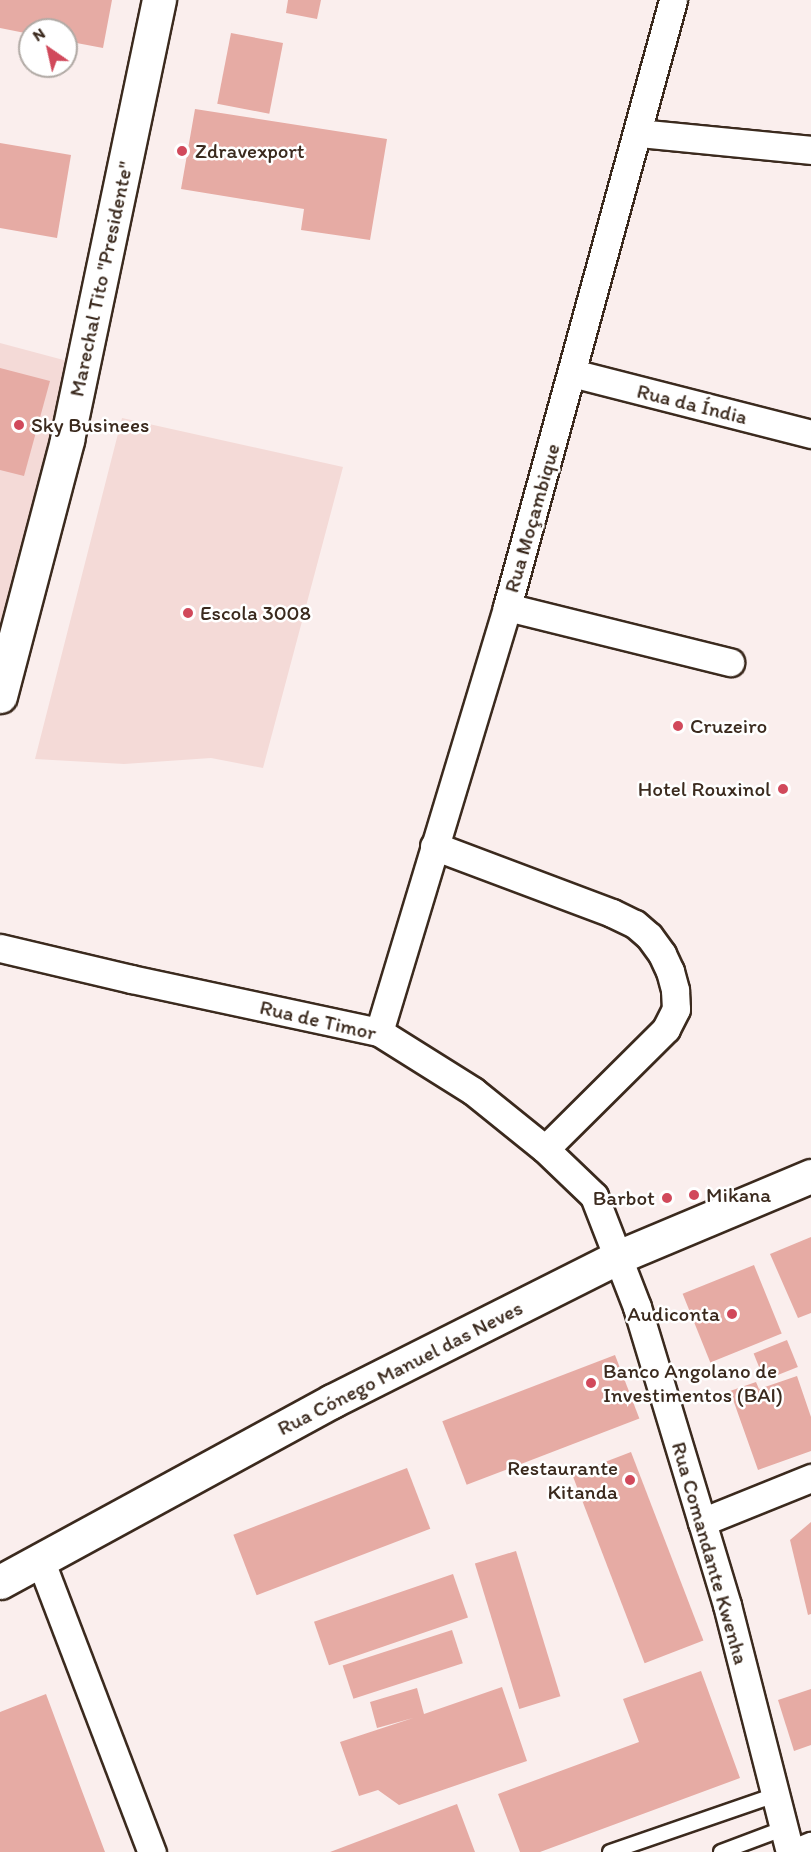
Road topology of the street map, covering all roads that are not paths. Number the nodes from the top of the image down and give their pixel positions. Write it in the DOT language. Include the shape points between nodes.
graph roads {
  1 [pos="159,0"];
  2 [pos="673,0"];
  3 [pos="638,133"];
  4 [pos="811,150"];
  5 [pos="572,373"];
  6 [pos="811,434"];
  7 [pos="507,608"];
  8 [pos="730,662"];
  9 [pos="0,696"];
  10 [pos="434,846"];
  11 [pos="0,948"];
  12 [pos="379,1032"];
  13 [pos="545,1149"];
  14 [pos="811,1176"];
  15 [pos="618,1257"];
  16 [pos="811,1478"];
  17 [pos="702,1522"];
  18 [pos="41,1562"];
  19 [pos="0,1582"];
  20 [pos="776,1795"];
  21 [pos="793,1844"];
  22 [pos="811,1849"];
  23 [pos="152,1852"];
  24 [pos="610,1852"];
  25 [pos="722,1852"];
  1 -- 9 [label="main road, Marechal Tito \"Presidente\"" via="67,440"];
  2 -- 3 [label="street, Rua Moçambique"];
  3 -- 4 [label="street"];
  3 -- 5 [label="street, Rua Moçambique"];
  5 -- 6 [label="street, Rua da Índia"];
  5 -- 7 [label="street, Rua Moçambique"];
  7 -- 8 [label="street"];
  7 -- 10 [label="street, Rua Moçambique"];
  10 -- 12 [label="street, Rua Moçambique"];
  10 -- 13 [label="street" via="635,924 656,945 670,971 676,1009 666,1029"];
  11 -- 12 [label="street, Rua de Timor"];
  12 -- 13 [label="street, Rua de Timor" via="473,1091"];
  13 -- 15 [label="street, Rua de Timor" via="594,1196"];
  14 -- 15 [label="main road, Rua Cónego Manuel das Neves"];
  15 -- 17 [label="street, Rua Comandante Kwenha" via="637,1307"];
  15 -- 18 [label="main road, Rua Cónego Manuel das Neves" via="332,1401"];
  16 -- 17 [label="street"];
  17 -- 20 [label="street, Rua Comandante Kwenha"];
  18 -- 19 [label="main road, Rua Cónego Manuel das Neves"];
  18 -- 23 [label="street"];
  20 -- 21 [label="street, Rua Comandante Kwenha"];
  20 -- 24 [label="lane"];
  21 -- 22 [label="main road"];
  21 -- 25 [label="lane"];
}
